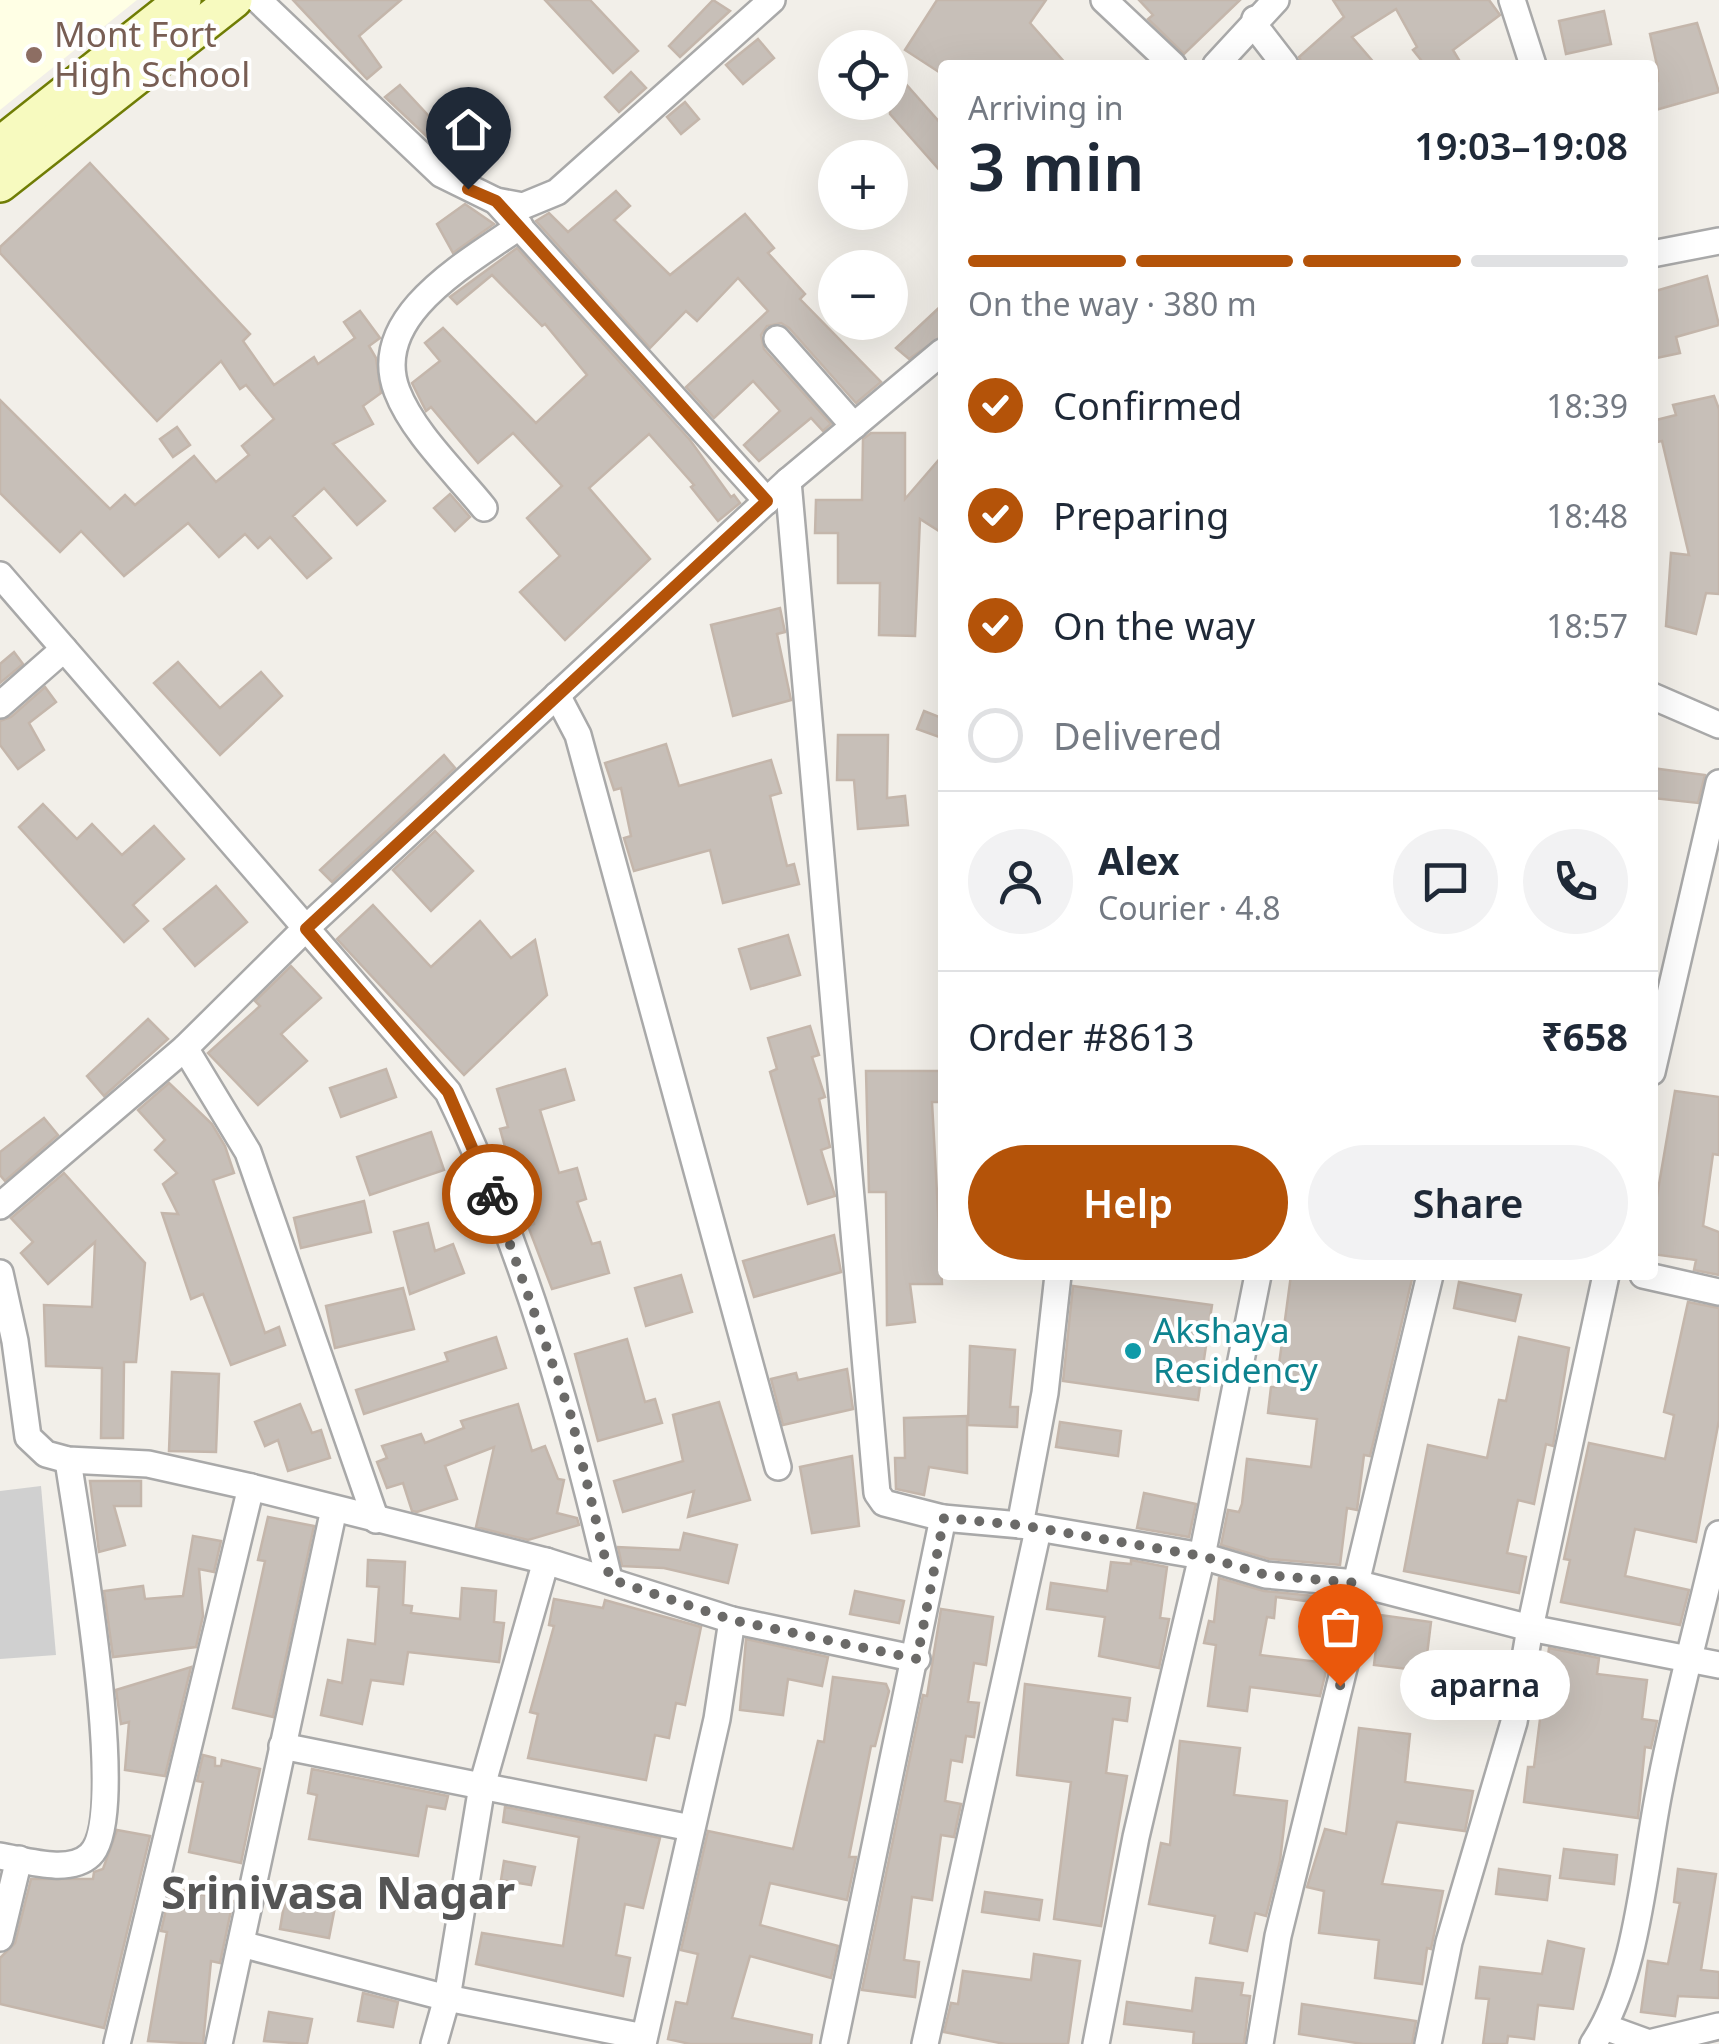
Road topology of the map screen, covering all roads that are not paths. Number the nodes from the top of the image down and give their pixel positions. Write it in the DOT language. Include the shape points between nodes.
graph roads {
  1 [pos="183,0"];
  2 [pos="234,0"];
  3 [pos="258,0"];
  4 [pos="772,0"];
  5 [pos="1104,0"];
  6 [pos="1276,0"];
  7 [pos="1512,0"];
  8 [pos="1255,20"];
  9 [pos="1168,60"];
  10 [pos="1220,60"];
  11 [pos="1283,60"];
  12 [pos="1532,60"];
  13 [pos="0,145"];
  14 [pos="0,184"];
  15 [pos="496,201"];
  16 [pos="520,226"];
  17 [pos="1719,241"];
  18 [pos="1658,253"];
  19 [pos="778,339"];
  20 [pos="938,355"];
  21 [pos="854,426"];
  22 [pos="788,481"];
  23 [pos="767,501"];
  24 [pos="484,508"];
  25 [pos="0,575"];
  26 [pos="64,649"];
  27 [pos="558,695"];
  28 [pos="1658,699"];
  29 [pos="0,705"];
  30 [pos="1719,725"];
  31 [pos="1719,784"];
  32 [pos="306,929"];
  33 [pos="1658,1046"];
  34 [pos="185,1048"];
  35 [pos="0,1206"];
  36 [pos="0,1274"];
  37 [pos="1658,1278"];
  38 [pos="1057,1280"];
  39 [pos="1257,1280"];
  40 [pos="1429,1280"];
  41 [pos="1605,1280"];
  42 [pos="1719,1292"];
  43 [pos="68,1460"];
  44 [pos="778,1467"];
  45 [pos="251,1487"];
  46 [pos="334,1509"];
  47 [pos="944,1518"];
  48 [pos="376,1520"];
  49 [pos="1029,1527"];
  50 [pos="1719,1534"];
  51 [pos="1202,1556"];
  52 [pos="546,1561"];
  53 [pos="610,1579"];
  54 [pos="1356,1583"];
  55 [pos="732,1620"];
  56 [pos="1530,1628"];
  57 [pos="917,1659"];
  58 [pos="1691,1660"];
  59 [pos="1719,1665"];
  60 [pos="282,1746"];
  61 [pos="482,1786"];
  62 [pos="691,1828"];
  63 [pos="10,1858"];
  64 [pos="0,1938"];
  65 [pos="241,1944"];
  66 [pos="447,1998"];
  67 [pos="1719,2026"];
  68 [pos="1599,2035"];
  69 [pos="644,2041"];
  70 [pos="117,2044"];
  71 [pos="219,2044"];
  72 [pos="434,2044"];
  73 [pos="834,2044"];
  74 [pos="926,2044"];
  75 [pos="1096,2044"];
  76 [pos="1260,2044"];
  77 [pos="1428,2044"];
  1 -- 13 [label="main road"];
  2 -- 14 [label="main road"];
  3 -- 15 [label="street" via="441,174"];
  4 -- 15 [label="street" via="557,192 524,206"];
  5 -- 9 [label="street"];
  6 -- 8 [label="street"];
  7 -- 12 [label="street"];
  8 -- 10 [label="street"];
  8 -- 11 [label="street"];
  15 -- 16 [label="street"];
  16 -- 23 [label="street"];
  16 -- 24 [label="street" via="428,296 391,348 397,392"];
  17 -- 18 [label="street"];
  19 -- 21 [label="street"];
  20 -- 21 [label="street"];
  21 -- 22 [label="street"];
  22 -- 23 [label="street"];
  22 -- 47 [label="street" via="877,1492 884,1503"];
  23 -- 27 [label="street"];
  25 -- 26 [label="street"];
  26 -- 29 [label="street"];
  26 -- 32 [label="street"];
  27 -- 32 [label="street"];
  27 -- 44 [label="street" via="589,773"];
  28 -- 30 [label="street"];
  31 -- 33 [label="street"];
  32 -- 34 [label="street"];
  32 -- 53 [label="street" via="448,1092 474,1147 571,1416"];
  34 -- 35 [label="street"];
  34 -- 48 [label="street" via="248,1152"];
  36 -- 43 [label="street" via="28,1437 46,1454"];
  37 -- 42 [label="street"];
  38 -- 49 [label="street"];
  39 -- 51 [label="street"];
  40 -- 54 [label="street"];
  41 -- 56 [label="street"];
  43 -- 45 [label="street" via="148,1464"];
  43 -- 63 [label="street" via="105,1734 104,1828 92,1854 73,1864"];
  45 -- 46 [label="street"];
  45 -- 70 [label="street"];
  46 -- 48 [label="street"];
  46 -- 60 [label="street"];
  47 -- 49 [label="street"];
  47 -- 57 [label="street"];
  48 -- 52 [label="street"];
  49 -- 51 [label="street"];
  49 -- 74 [label="street"];
  50 -- 58 [label="street"];
  51 -- 54 [label="street" via="1266,1575"];
  51 -- 75 [label="street" via="1168,1685"];
  52 -- 53 [label="street"];
  52 -- 61 [label="street"];
  53 -- 55 [label="street"];
  54 -- 56 [label="street"];
  54 -- 76 [label="street" via="1348,1652 1278,1936"];
  55 -- 57 [label="street"];
  55 -- 62 [label="street"];
  56 -- 58 [label="street"];
  56 -- 77 [label="street" via="1514,1722 1449,1942"];
  57 -- 73 [label="street"];
  58 -- 59 [label="street"];
  58 -- 68 [label="street" via="1628,1952"];
  60 -- 61 [label="street"];
  60 -- 65 [label="street"];
  61 -- 62 [label="street"];
  61 -- 66 [label="street"];
  62 -- 69 [label="street"];
  63 -- 64 [label="street"];
  65 -- 66 [label="street"];
  65 -- 71 [label="street"];
  66 -- 69 [label="street"];
  66 -- 72 [label="street"];
  67 -- 68 [label="street" via="1649,2043"];
}
